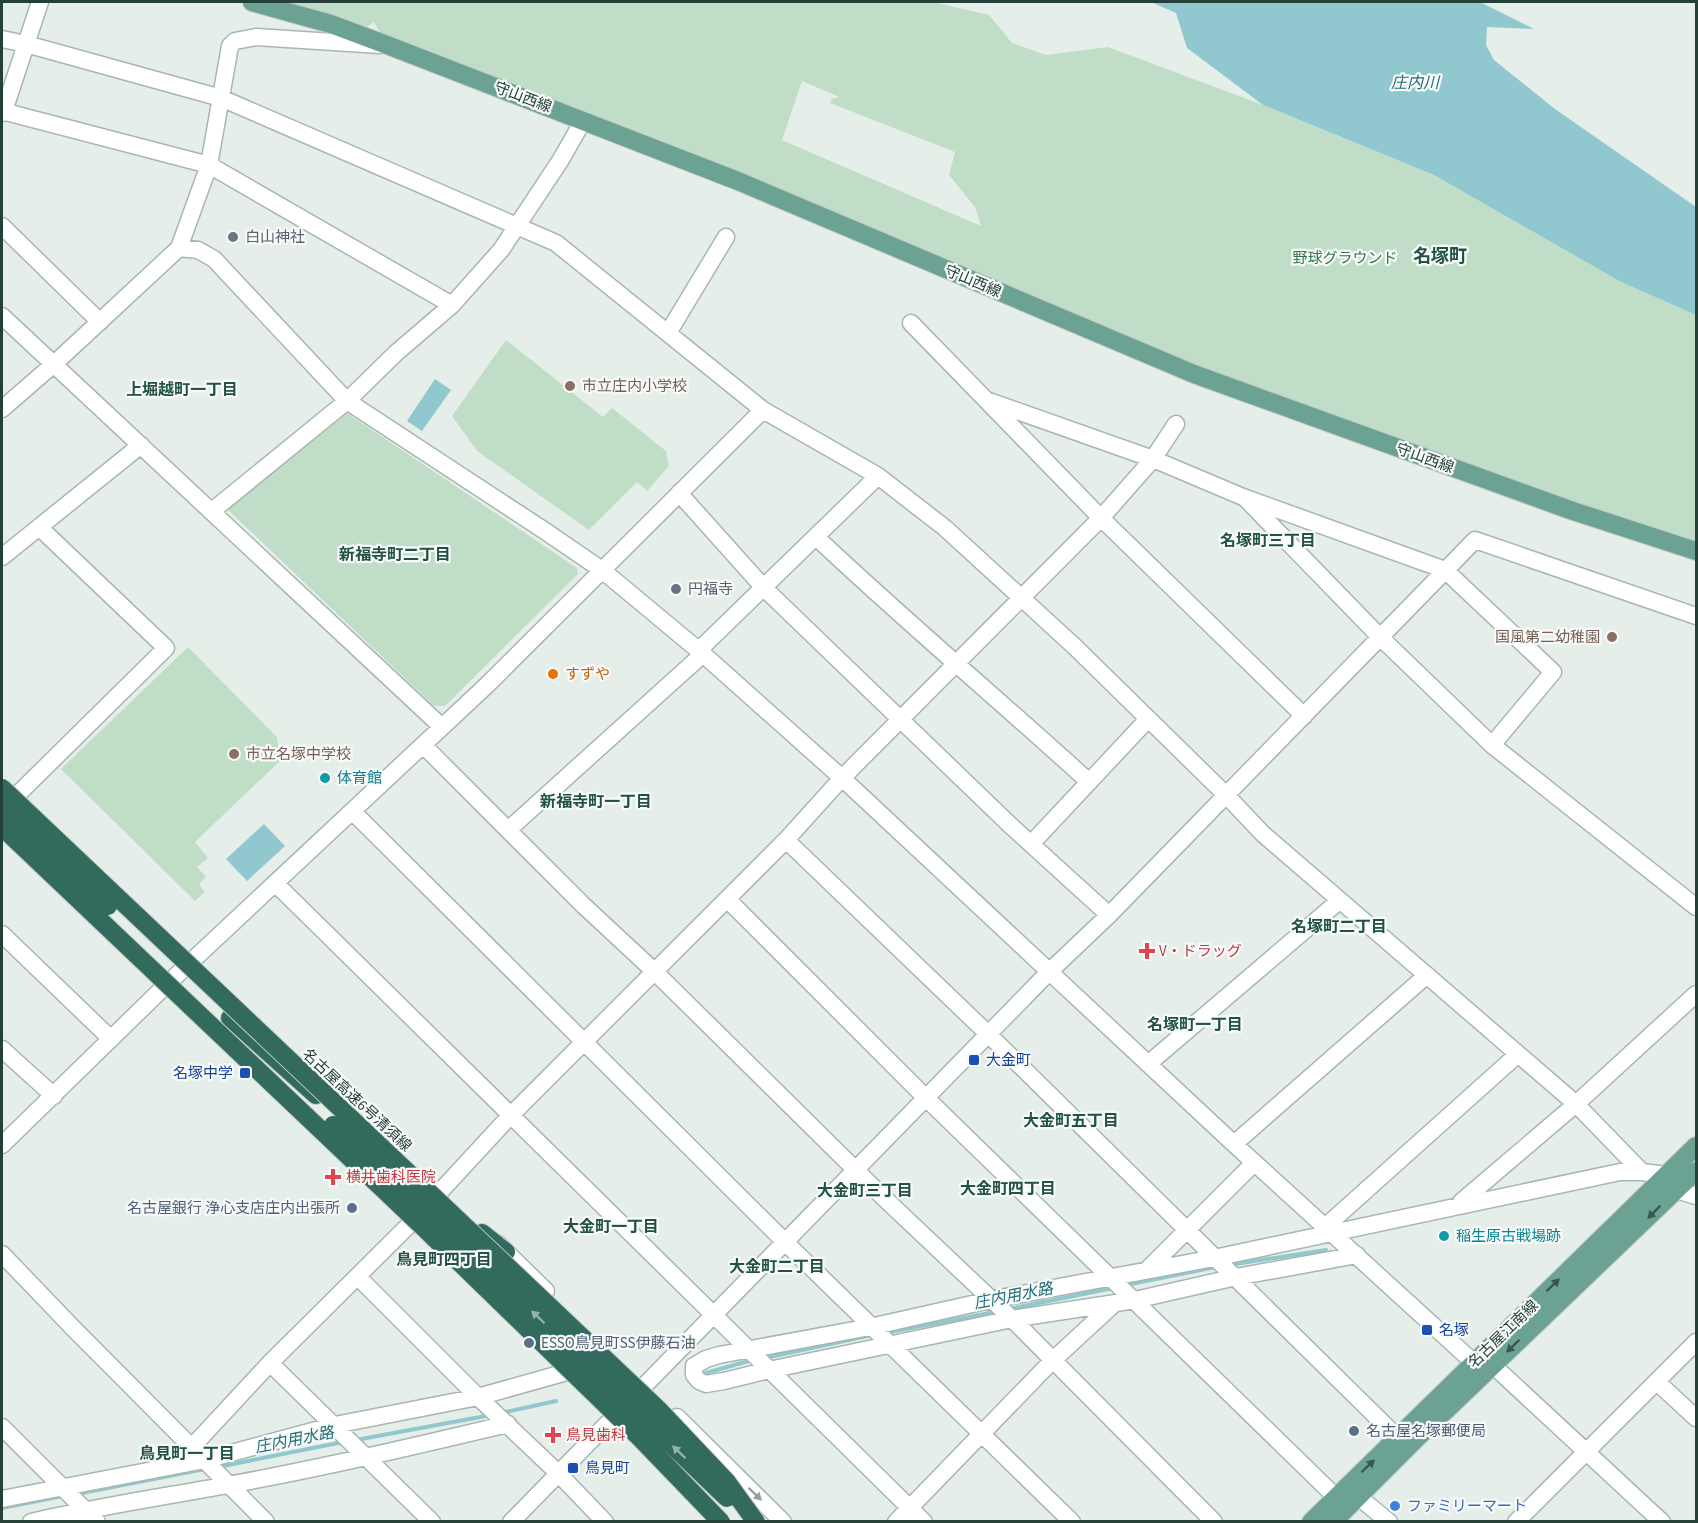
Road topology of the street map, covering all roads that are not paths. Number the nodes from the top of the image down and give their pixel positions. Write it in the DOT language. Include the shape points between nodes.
graph roads {
  1 [pos="40,2"];
  2 [pos="252,2"];
  3 [pos="2,39"];
  4 [pos="26,44"];
  5 [pos="387,45"];
  6 [pos="221,98"];
  7 [pos="2,112"];
  8 [pos="583,121"];
  9 [pos="209,165"];
  10 [pos="2,226"];
  11 [pos="518,226"];
  12 [pos="726,237"];
  13 [pos="179,248"];
  14 [pos="452,305"];
  15 [pos="2,316"];
  16 [pos="100,322"];
  17 [pos="911,323"];
  18 [pos="668,333"];
  19 [pos="54,364"];
  20 [pos="986,400"];
  21 [pos="347,401"];
  22 [pos="2,409"];
  23 [pos="763,410"];
  24 [pos="1176,424"];
  25 [pos="141,445"];
  26 [pos="1153,459"];
  27 [pos="878,477"];
  28 [pos="679,493"];
  29 [pos="1243,496"];
  30 [pos="212,511"];
  31 [pos="1101,518"];
  32 [pos="39,527"];
  33 [pos="816,537"];
  34 [pos="1696,551"];
  35 [pos="2,556"];
  36 [pos="602,570"];
  37 [pos="1445,570"];
  38 [pos="764,588"];
  39 [pos="1021,598"];
  40 [pos="1696,616"];
  41 [pos="1380,637"];
  42 [pos="700,653"];
  43 [pos="956,665"];
  44 [pos="1304,716"];
  45 [pos="1148,719"];
  46 [pos="901,720"];
  47 [pos="442,727"];
  48 [pos="423,745"];
  49 [pos="1492,745"];
  50 [pos="842,778"];
  51 [pos="1088,781"];
  52 [pos="5,794"];
  53 [pos="1227,795"];
  54 [pos="352,812"];
  55 [pos="2,829"];
  56 [pos="508,830"];
  57 [pos="786,840"];
  58 [pos="1031,844"];
  59 [pos="275,883"];
  60 [pos="727,899"];
  61 [pos="1339,902"];
  62 [pos="1696,907"];
  63 [pos="1109,915"];
  64 [pos="2,934"];
  65 [pos="195,959"];
  66 [pos="654,971"];
  67 [pos="1050,971"];
  68 [pos="1427,975"];
  69 [pos="159,979"];
  70 [pos="1696,994"];
  71 [pos="988,1034"];
  72 [pos="111,1038"];
  73 [pos="583,1043"];
  74 [pos="2,1049"];
  75 [pos="1517,1054"];
  76 [pos="1148,1064"];
  77 [pos="54,1096"];
  78 [pos="926,1098"];
  79 [pos="1576,1104"];
  80 [pos="510,1116"];
  81 [pos="2,1144"];
  82 [pos="1234,1144"];
  83 [pos="1696,1146"];
  84 [pos="1254,1163"];
  85 [pos="855,1170"];
  86 [pos="1696,1171"];
  87 [pos="1642,1172"];
  88 [pos="1671,1183"];
  89 [pos="438,1194"];
  90 [pos="1696,1196"];
  91 [pos="1458,1205"];
  92 [pos="414,1220"];
  93 [pos="1329,1230"];
  94 [pos="1188,1231"];
  95 [pos="784,1242"];
  96 [pos="506,1252"];
  97 [pos="2,1254"];
  98 [pos="1357,1255"];
  99 [pos="1214,1258"];
  100 [pos="1146,1271"];
  101 [pos="358,1277"];
  102 [pos="1236,1277"];
  103 [pos="1113,1279"];
  104 [pos="1126,1299"];
  105 [pos="990,1300"];
  106 [pos="714,1314"];
  107 [pos="1012,1319"];
  108 [pos="870,1327"];
  109 [pos="1696,1342"];
  110 [pos="891,1344"];
  111 [pos="748,1350"];
  112 [pos="1052,1361"];
  113 [pos="270,1363"];
  114 [pos="1483,1364"];
  115 [pos="769,1370"];
  116 [pos="570,1371"];
  117 [pos="1657,1382"];
  118 [pos="644,1386"];
  119 [pos="478,1396"];
  120 [pos="617,1413"];
  121 [pos="1696,1418"];
  122 [pos="508,1424"];
  123 [pos="335,1425"];
  124 [pos="2,1427"];
  125 [pos="981,1432"];
  126 [pos="1397,1437"];
  127 [pos="192,1447"];
  128 [pos="1586,1451"];
  129 [pos="365,1458"];
  130 [pos="205,1460"];
  131 [pos="558,1473"];
  132 [pos="229,1485"];
  133 [pos="64,1489"];
  134 [pos="1347,1497"];
  135 [pos="2,1499"];
  136 [pos="909,1507"];
  137 [pos="85,1509"];
  138 [pos="31,1521"];
  139 [pos="98,1521"];
  140 [pos="266,1521"];
  141 [pos="432,1521"];
  142 [pos="511,1521"];
  143 [pos="605,1521"];
  144 [pos="721,1521"];
  145 [pos="730,1521"];
  146 [pos="754,1521"];
  147 [pos="783,1521"];
  148 [pos="896,1521"];
  149 [pos="924,1521"];
  150 [pos="1072,1521"];
  151 [pos="1214,1521"];
  152 [pos="1311,1521"];
  153 [pos="1333,1521"];
  154 [pos="1389,1521"];
  155 [pos="1517,1521"];
  156 [pos="1662,1521"];
  1 -- 4 [label="street"];
  2 -- 5 [label="main road, 守山西線" via="331,24"];
  3 -- 4 [label="street"];
  4 -- 6 [label="street"];
  4 -- 7 [label="street"];
  5 -- 6 [label="street" via="256,37 235,41 230,46"];
  5 -- 8 [label="main road, 守山西線"];
  6 -- 9 [label="street"];
  6 -- 11 [label="street"];
  7 -- 9 [label="street"];
  8 -- 11 [label="street"];
  8 -- 34 [label="main road, 守山西線" via="1194,374 1573,511"];
  9 -- 13 [label="street"];
  9 -- 14 [label="street"];
  10 -- 16 [label="street"];
  11 -- 14 [label="street"];
  11 -- 18 [label="street" via="556,243"];
  12 -- 18 [label="street"];
  13 -- 16 [label="street"];
  13 -- 21 [label="street" via="198,250 214,259"];
  14 -- 21 [label="street"];
  15 -- 19 [label="street"];
  16 -- 19 [label="street"];
  17 -- 20 [label="street"];
  18 -- 23 [label="street"];
  19 -- 22 [label="street"];
  19 -- 25 [label="street"];
  20 -- 26 [label="street"];
  20 -- 31 [label="street"];
  21 -- 30 [label="street"];
  21 -- 36 [label="street"];
  23 -- 27 [label="street"];
  23 -- 28 [label="street"];
  24 -- 26 [label="street"];
  25 -- 30 [label="street"];
  25 -- 32 [label="street"];
  26 -- 29 [label="street"];
  26 -- 31 [label="street"];
  27 -- 33 [label="street"];
  27 -- 39 [label="street" via="945,528"];
  28 -- 36 [label="street"];
  28 -- 38 [label="street"];
  29 -- 37 [label="street"];
  29 -- 41 [label="street"];
  30 -- 47 [label="street"];
  31 -- 39 [label="street"];
  31 -- 44 [label="street"];
  32 -- 35 [label="street"];
  32 -- 52 [label="street" via="166,648"];
  33 -- 38 [label="street"];
  33 -- 43 [label="street"];
  36 -- 42 [label="street"];
  36 -- 47 [label="street"];
  37 -- 40 [label="street" via="1475,540"];
  37 -- 41 [label="street"];
  37 -- 49 [label="street" via="1553,672"];
  38 -- 42 [label="street"];
  38 -- 46 [label="street"];
  39 -- 43 [label="street"];
  39 -- 45 [label="street"];
  41 -- 44 [label="street"];
  41 -- 49 [label="street"];
  42 -- 50 [label="street"];
  42 -- 56 [label="street"];
  43 -- 46 [label="street"];
  43 -- 51 [label="street"];
  44 -- 53 [label="street"];
  45 -- 51 [label="street"];
  45 -- 53 [label="street"];
  46 -- 50 [label="street"];
  46 -- 58 [label="street"];
  47 -- 48 [label="street"];
  48 -- 54 [label="street"];
  48 -- 56 [label="street"];
  49 -- 62 [label="street"];
  50 -- 57 [label="street"];
  50 -- 67 [label="street"];
  51 -- 58 [label="street"];
  52 -- 65 [label="street"];
  52 -- 89 [label="highway, bridge" via="283,1068"];
  52 -- 146 [label="highway, 名古屋高速6号清須線, bridge" via="658,1408 727,1482"];
  53 -- 61 [label="street" via="1263,834"];
  53 -- 63 [label="street"];
  54 -- 59 [label="street"];
  54 -- 73 [label="street"];
  55 -- 69 [label="highway, bridge"];
  56 -- 66 [label="street"];
  57 -- 60 [label="street"];
  57 -- 71 [label="street"];
  58 -- 63 [label="street"];
  59 -- 65 [label="street"];
  59 -- 80 [label="street"];
  60 -- 66 [label="street"];
  60 -- 78 [label="street"];
  61 -- 68 [label="street"];
  61 -- 76 [label="street"];
  63 -- 67 [label="street"];
  64 -- 72 [label="street"];
  65 -- 69 [label="street"];
  65 -- 89 [label="street"];
  66 -- 73 [label="street"];
  66 -- 85 [label="street"];
  67 -- 71 [label="street"];
  67 -- 76 [label="street"];
  68 -- 75 [label="street"];
  68 -- 82 [label="street"];
  69 -- 72 [label="street"];
  69 -- 92 [label="street"];
  69 -- 116 [label="highway, bridge"];
  146 -- 69 [label="highway, one-way, bridge" via="432,1215 311,1106"];
  70 -- 79 [label="street"];
  71 -- 78 [label="street"];
  71 -- 94 [label="street"];
  72 -- 77 [label="street"];
  73 -- 80 [label="street"];
  73 -- 95 [label="street"];
  74 -- 77 [label="street"];
  75 -- 79 [label="street"];
  75 -- 93 [label="street"];
  76 -- 82 [label="street"];
  77 -- 81 [label="street"];
  78 -- 85 [label="street"];
  78 -- 103 [label="street"];
  79 -- 87 [label="street"];
  79 -- 91 [label="street"];
  80 -- 89 [label="street"];
  80 -- 106 [label="street"];
  82 -- 84 [label="street"];
  83 -- 88 [label="main road, 名古屋江南線"];
  84 -- 93 [label="street"];
  84 -- 94 [label="street"];
  85 -- 95 [label="street"];
  85 -- 105 [label="street"];
  86 -- 88 [label="main road, 名古屋江南線"];
  87 -- 88 [label="street"];
  87 -- 91 [label="street" via="1620,1172"];
  88 -- 90 [label="street"];
  88 -- 114 [label="main road, 名古屋江南線"];
  89 -- 92 [label="street"];
  89 -- 96 [label="highway"];
  91 -- 93 [label="street"];
  92 -- 101 [label="street"];
  92 -- 116 [label="street"];
  93 -- 98 [label="street"];
  93 -- 99 [label="street"];
  94 -- 99 [label="street"];
  94 -- 100 [label="street"];
  95 -- 106 [label="street"];
  95 -- 108 [label="street"];
  96 -- 118 [label="street"];
  97 -- 127 [label="street"];
  98 -- 102 [label="street"];
  98 -- 114 [label="street"];
  99 -- 100 [label="street"];
  99 -- 102 [label="street"];
  100 -- 103 [label="street"];
  101 -- 113 [label="street"];
  101 -- 119 [label="street"];
  102 -- 104 [label="street"];
  102 -- 126 [label="street"];
  103 -- 104 [label="street"];
  103 -- 105 [label="street"];
  104 -- 107 [label="street"];
  104 -- 112 [label="street"];
  104 -- 134 [label="street"];
  105 -- 107 [label="street"];
  105 -- 108 [label="street"];
  106 -- 111 [label="street"];
  106 -- 118 [label="street"];
  107 -- 110 [label="street"];
  107 -- 112 [label="street"];
  108 -- 110 [label="street"];
  108 -- 111 [label="street"];
  109 -- 117 [label="street"];
  110 -- 115 [label="street"];
  110 -- 125 [label="street"];
  111 -- 115 [label="street"];
  111 -- 115 [label="street" via="706,1359 694,1366 694,1376 706,1384"];
  112 -- 125 [label="street"];
  112 -- 151 [label="street"];
  113 -- 123 [label="street"];
  113 -- 127 [label="street"];
  114 -- 126 [label="main road, 名古屋江南線"];
  114 -- 128 [label="street"];
  114 -- 134 [label="main road, 名古屋江南線"];
  115 -- 136 [label="street"];
  116 -- 119 [label="street"];
  116 -- 120 [label="street"];
  116 -- 144 [label="highway, bridge"];
  117 -- 121 [label="street"];
  117 -- 128 [label="street"];
  118 -- 120 [label="street"];
  118 -- 147 [label="street, one-way"];
  119 -- 122 [label="street"];
  119 -- 123 [label="street"];
  120 -- 131 [label="street"];
  120 -- 145 [label="street"];
  122 -- 129 [label="street"];
  122 -- 131 [label="street"];
  123 -- 129 [label="street"];
  123 -- 130 [label="street"];
  124 -- 133 [label="street"];
  125 -- 136 [label="street"];
  125 -- 150 [label="street"];
  134 -- 126 [label="main road, 名古屋江南線, one-way"];
  127 -- 130 [label="street"];
  128 -- 155 [label="street"];
  128 -- 156 [label="street"];
  129 -- 132 [label="street"];
  129 -- 141 [label="street"];
  130 -- 132 [label="street"];
  130 -- 133 [label="street"];
  131 -- 142 [label="street"];
  131 -- 143 [label="street"];
  132 -- 137 [label="street"];
  132 -- 140 [label="street"];
  133 -- 135 [label="street"];
  133 -- 137 [label="street"];
  134 -- 152 [label="main road, 名古屋江南線"];
  134 -- 153 [label="main road, 名古屋江南線"];
  134 -- 154 [label="street"];
  136 -- 148 [label="street"];
  136 -- 149 [label="street"];
  137 -- 138 [label="street"];
  137 -- 139 [label="street"];
}
